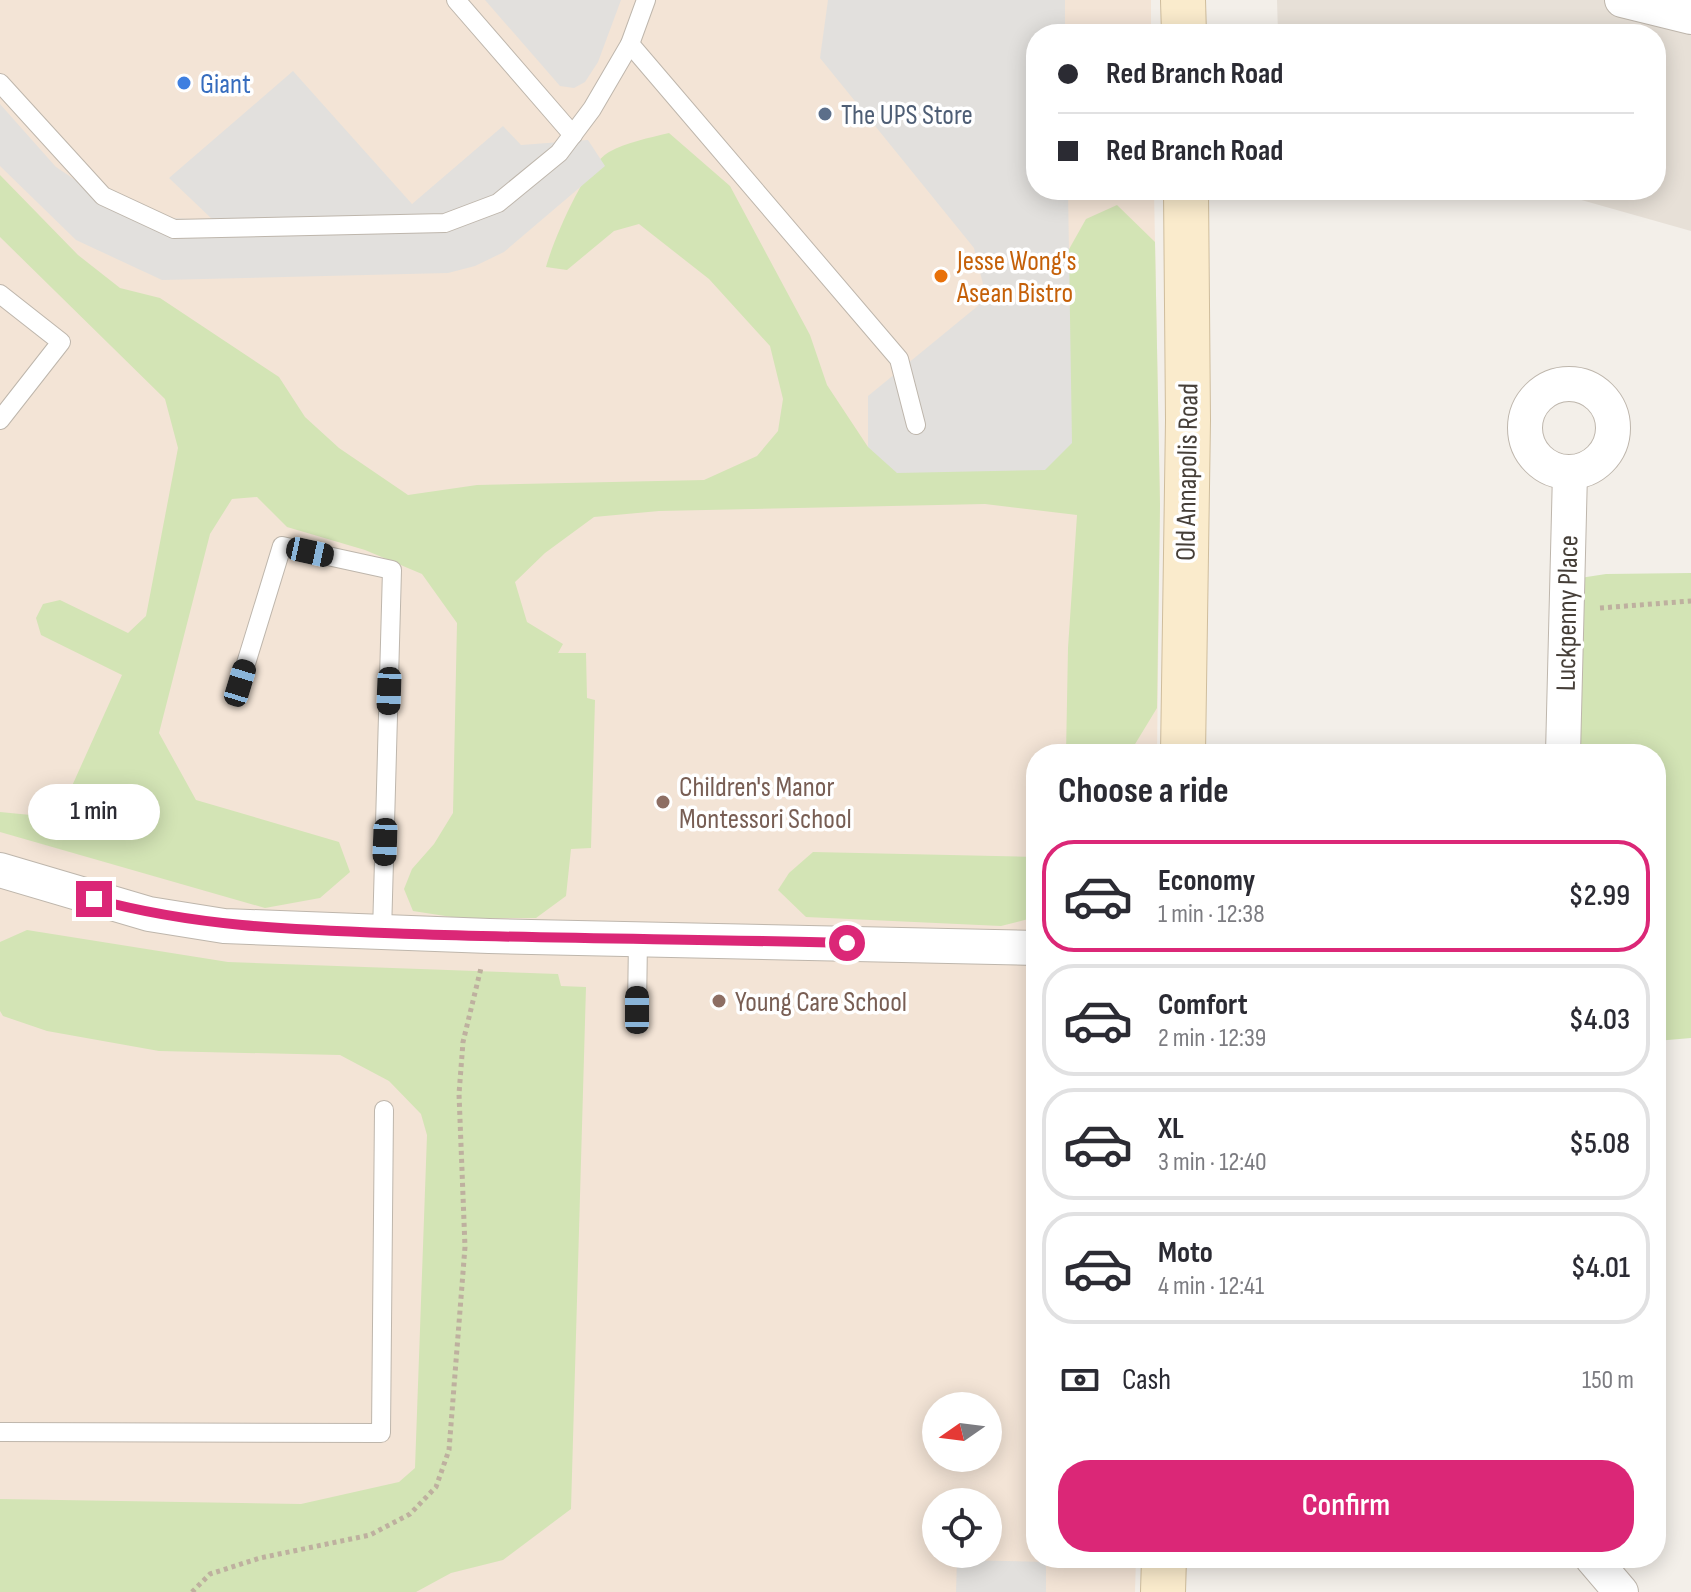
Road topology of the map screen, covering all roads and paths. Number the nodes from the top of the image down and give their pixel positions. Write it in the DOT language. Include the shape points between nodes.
graph roads {
  1 [pos="456,0"];
  2 [pos="646,0"];
  3 [pos="1183,0"];
  4 [pos="1622,0"];
  5 [pos="1691,17"];
  6 [pos="1184,24"];
  7 [pos="630,44"];
  8 [pos="0,83"];
  9 [pos="573,135"];
  10 [pos="1186,200"];
  11 [pos="0,294"];
  12 [pos="0,420"];
  13 [pos="916,425"];
  14 [pos="1570,473"];
  15 [pos="1691,601"];
  16 [pos="1567,608"];
  17 [pos="240,683"];
  18 [pos="1183,744"];
  19 [pos="1563,744"];
  20 [pos="0,870"];
  21 [pos="382,933"];
  22 [pos="489,936"];
  23 [pos="638,939"];
  24 [pos="1026,948"];
  25 [pos="637,1010"];
  26 [pos="384,1110"];
  27 [pos="0,1432"];
  28 [pos="1164,1568"];
  29 [pos="1601,1568"];
  30 [pos="192,1592"];
  31 [pos="1163,1592"];
  32 [pos="1621,1592"];
  1 -- 9 [label="lane"];
  2 -- 7 [label="lane"];
  3 -- 6 [label="main road"];
  4 -- 5 [label="street"];
  7 -- 9 [label="lane"];
  7 -- 13 [label="lane" via="899,359"];
  8 -- 9 [label="lane" via="103,196 174,229 445,223 498,203"];
  10 -- 18 [label="main road, Old Annapolis Road"];
  11 -- 12 [label="lane" via="61,342"];
  14 -- 16 [label="street, Luckpenny Place"];
  15 -- 16 [label="path"];
  16 -- 19 [label="street, Luckpenny Place"];
  17 -- 21 [label="lane" via="282,546 392,570"];
  20 -- 21 [label="street" via="149,914 224,926"];
  21 -- 22 [label="street"];
  22 -- 23 [label="street"];
  22 -- 30 [label="path" via="463,1042 459,1094 465,1247 449,1450 436,1487 410,1514 370,1535 210,1574"];
  23 -- 24 [label="street"];
  23 -- 25 [label="lane"];
  26 -- 27 [label="lane" via="381,1433"];
  28 -- 31 [label="main road"];
  29 -- 32 [label="street"];
}
